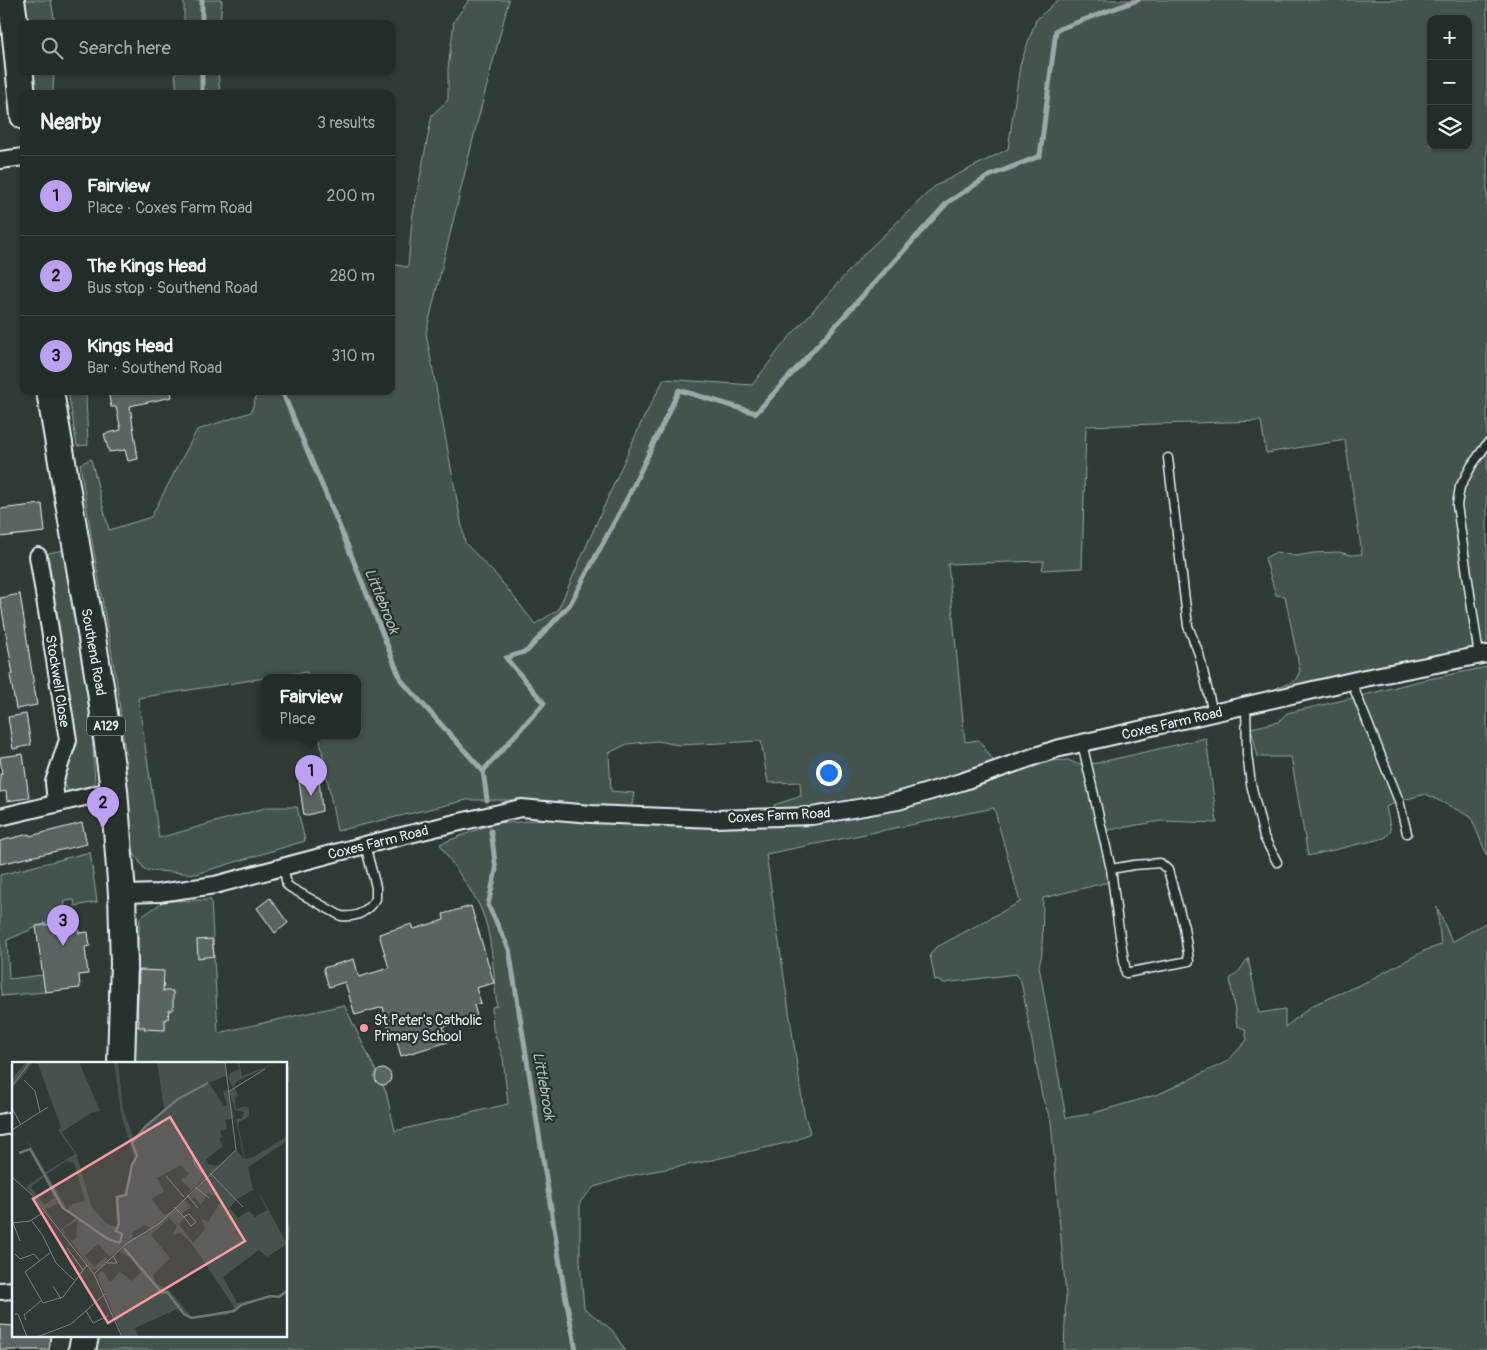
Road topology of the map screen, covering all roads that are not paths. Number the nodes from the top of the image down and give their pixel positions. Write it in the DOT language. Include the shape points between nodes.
graph roads {
  1 [pos="11,0"];
  2 [pos="21,90"];
  3 [pos="20,158"];
  4 [pos="0,160"];
  5 [pos="51,395"];
  6 [pos="1487,444"];
  7 [pos="1168,458"];
  8 [pos="38,556"];
  9 [pos="1483,655"];
  10 [pos="1351,681"];
  11 [pos="1246,705"];
  12 [pos="1212,713"];
  13 [pos="1082,743"];
  14 [pos="114,790"];
  15 [pos="56,803"];
  16 [pos="0,817"];
  17 [pos="1407,833"];
  18 [pos="365,845"];
  19 [pos="1277,862"];
  20 [pos="283,866"];
  21 [pos="1111,869"];
  22 [pos="122,894"];
  23 [pos="121,1062"];
  1 -- 2 [label="main road"];
  3 -- 4 [label="street"];
  5 -- 14 [label="main road, Southend Road / A129" via="101,692"];
  6 -- 9 [label="lane" via="1460,487 1457,504"];
  7 -- 12 [label="lane" via="1188,626 1199,654"];
  8 -- 15 [label="street, Stockwell Close" via="68,740 54,782"];
  9 -- 10 [label="street, Coxes Farm Road"];
  10 -- 11 [label="street, Coxes Farm Road"];
  10 -- 17 [label="lane" via="1398,801"];
  11 -- 12 [label="street, Coxes Farm Road"];
  11 -- 19 [label="lane" via="1251,784 1264,838"];
  12 -- 13 [label="street, Coxes Farm Road"];
  13 -- 18 [label="street, Coxes Farm Road" via="898,801 812,816 715,819 521,808"];
  13 -- 21 [label="lane"];
  14 -- 15 [label="street"];
  14 -- 22 [label="main road, Southend Road / A129"];
  15 -- 16 [label="street"];
  18 -- 20 [label="street, Coxes Farm Road"];
  18 -- 20 [label="lane" via="376,899 365,911 349,917 287,885"];
  20 -- 22 [label="street, Coxes Farm Road" via="215,885 159,894"];
  21 -- 21 [label="lane" via="1160,863 1168,870 1184,927 1189,961 1126,973"];
  22 -- 23 [label="main road, Southend Road / A129"];
}
